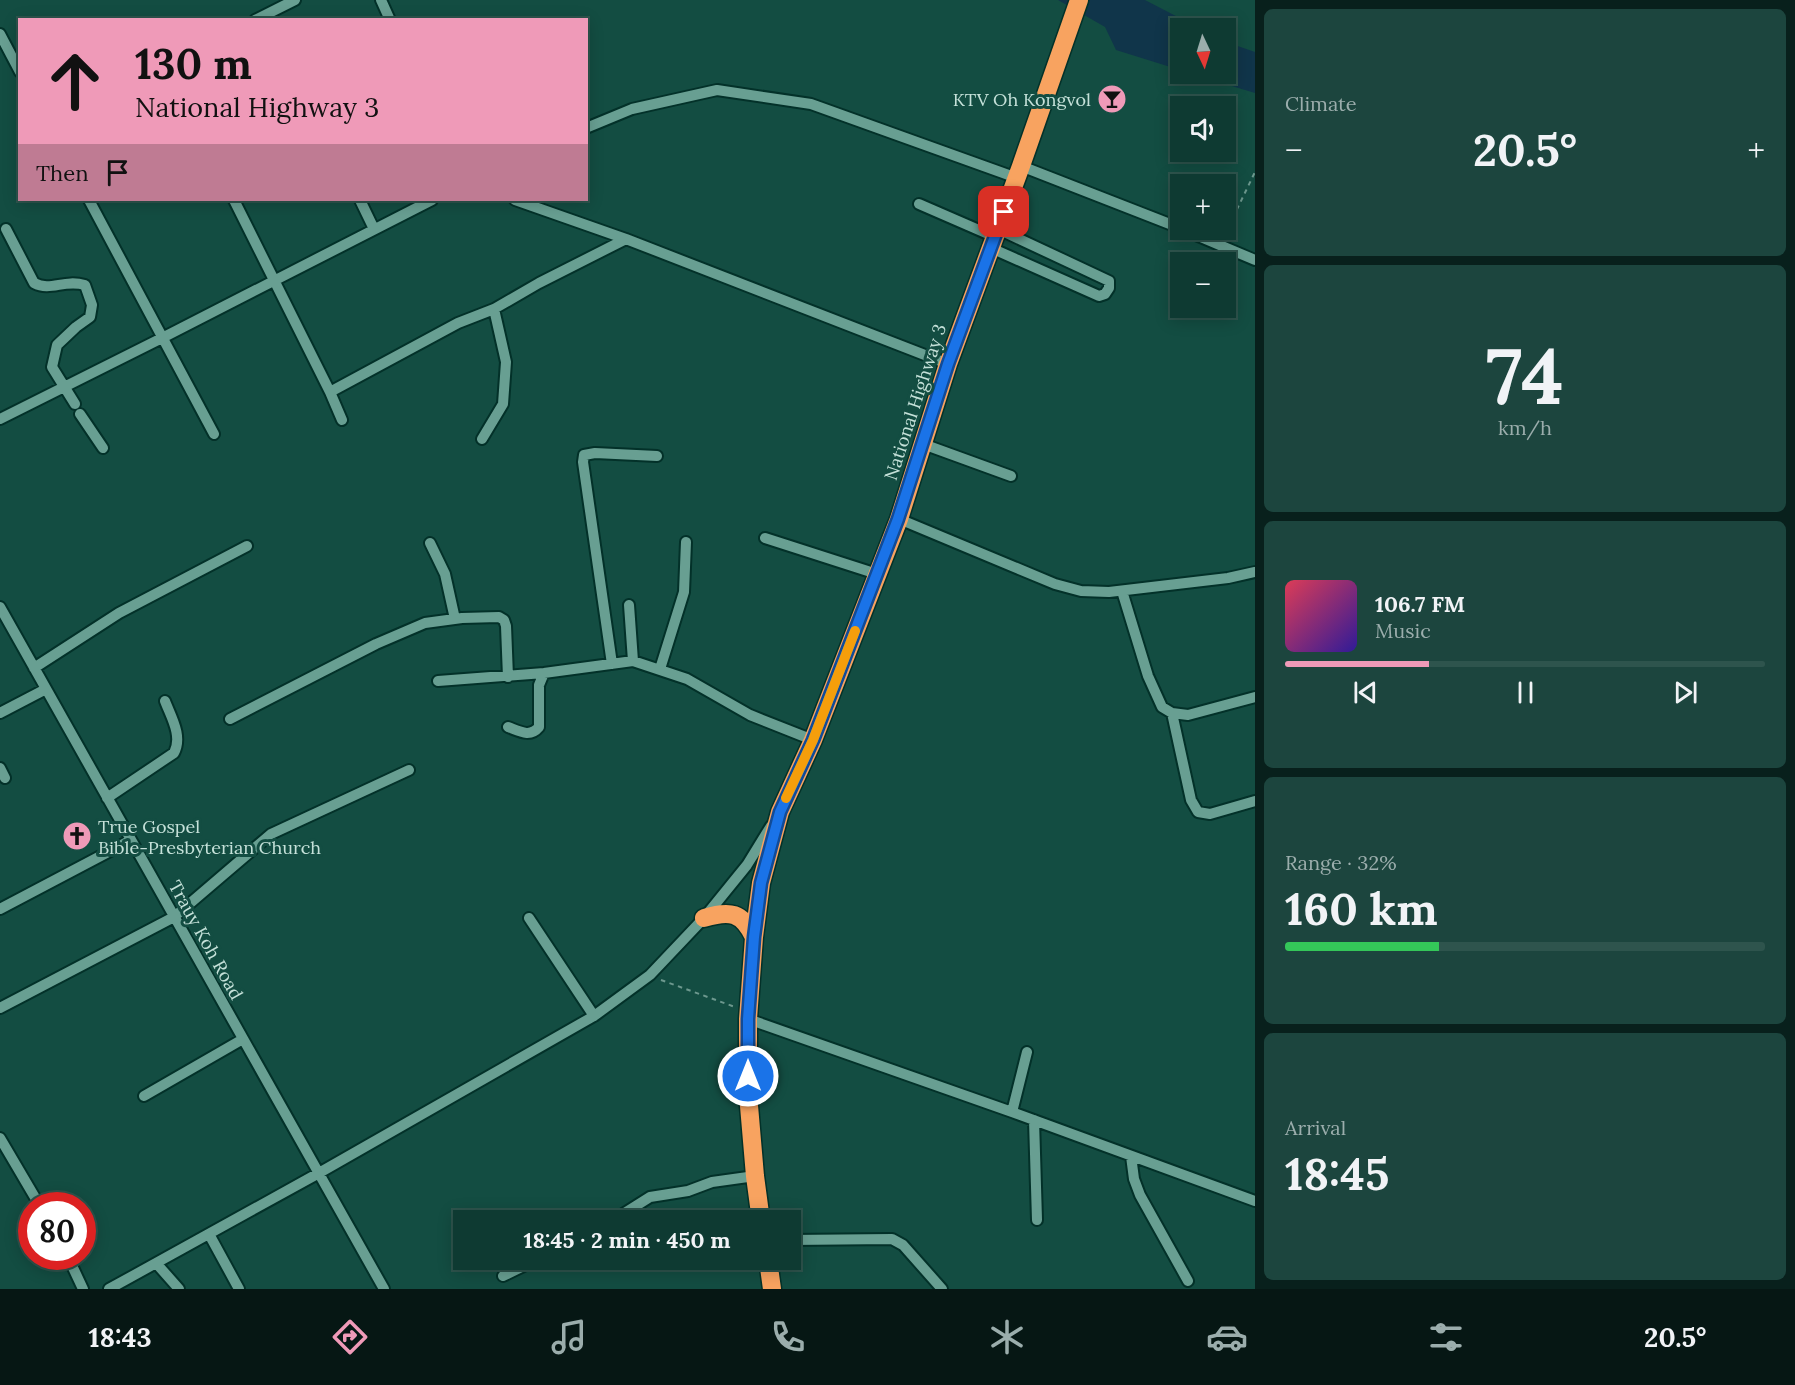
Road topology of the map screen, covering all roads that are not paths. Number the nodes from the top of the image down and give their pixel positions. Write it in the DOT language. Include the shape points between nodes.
graph roads {
  1 [pos="295,0"];
  2 [pos="381,0"];
  3 [pos="1079,0"];
  4 [pos="259,18"];
  5 [pos="389,18"];
  6 [pos="0,34"];
  7 [pos="18,68"];
  8 [pos="588,127"];
  9 [pos="1019,172"];
  10 [pos="90,201"];
  11 [pos="235,201"];
  12 [pos="360,201"];
  13 [pos="430,201"];
  14 [pos="518,201"];
  15 [pos="919,204"];
  16 [pos="1170,225"];
  17 [pos="6,229"];
  18 [pos="374,229"];
  19 [pos="995,238"];
  20 [pos="626,239"];
  21 [pos="1212,240"];
  22 [pos="1255,260"];
  23 [pos="275,280"];
  24 [pos="494,309"];
  25 [pos="164,337"];
  26 [pos="948,364"];
  27 [pos="63,387"];
  28 [pos="330,392"];
  29 [pos="0,419"];
  30 [pos="342,420"];
  31 [pos="214,434"];
  32 [pos="482,439"];
  33 [pos="923,444"];
  34 [pos="104,448"];
  35 [pos="657,456"];
  36 [pos="1011,476"];
  37 [pos="898,519"];
  38 [pos="765,538"];
  39 [pos="686,542"];
  40 [pos="430,543"];
  41 [pos="247,546"];
  42 [pos="1255,572"];
  43 [pos="877,574"];
  44 [pos="1122,591"];
  45 [pos="629,605"];
  46 [pos="0,608"];
  47 [pos="455,619"];
  48 [pos="633,661"];
  49 [pos="612,664"];
  50 [pos="34,668"];
  51 [pos="660,669"];
  52 [pos="544,674"];
  53 [pos="508,677"];
  54 [pos="438,681"];
  55 [pos="46,689"];
  56 [pos="1255,697"];
  57 [pos="165,701"];
  58 [pos="0,713"];
  59 [pos="1172,713"];
  60 [pos="230,719"];
  61 [pos="508,727"];
  62 [pos="813,740"];
  63 [pos="409,770"];
  64 [pos="107,798"];
  65 [pos="1255,801"];
  66 [pos="780,812"];
  67 [pos="131,840"];
  68 [pos="0,909"];
  69 [pos="174,917"];
  70 [pos="529,918"];
  71 [pos="704,918"];
  72 [pos="754,937"];
  73 [pos="0,1008"];
  74 [pos="594,1016"];
  75 [pos="748,1016"];
  76 [pos="243,1039"];
  77 [pos="1027,1052"];
  78 [pos="144,1096"];
  79 [pos="1012,1112"];
  80 [pos="1034,1120"];
  81 [pos="0,1138"];
  82 [pos="1131,1156"];
  83 [pos="319,1173"];
  84 [pos="754,1176"];
  85 [pos="32,1192"];
  86 [pos="1255,1201"];
  87 [pos="629,1210"];
  88 [pos="759,1210"];
  89 [pos="1036,1220"];
  90 [pos="209,1234"];
  91 [pos="801,1240"];
  92 [pos="156,1263"];
  93 [pos="74,1270"];
  94 [pos="515,1270"];
  95 [pos="769,1270"];
  96 [pos="503,1276"];
  97 [pos="1188,1281"];
  98 [pos="82,1289"];
  99 [pos="109,1289"];
  100 [pos="179,1289"];
  101 [pos="239,1289"];
  102 [pos="384,1289"];
  103 [pos="772,1289"];
  104 [pos="942,1289"];
  1 -- 4 [label="street"];
  2 -- 5 [label="street"];
  3 -- 9 [label="highway, National Highway 3"];
  6 -- 7 [label="street"];
  8 -- 9 [label="street" via="632,109 717,90 811,104"];
  9 -- 16 [label="street"];
  9 -- 19 [label="highway, National Highway 3"];
  10 -- 25 [label="street"];
  11 -- 23 [label="street"];
  12 -- 18 [label="street"];
  13 -- 18 [label="street"];
  14 -- 20 [label="street"];
  15 -- 19 [label="street"];
  17 -- 27 [label="street" via="34,283 40,287 75,282 85,285 92,305 90,317 57,345 52,367"];
  18 -- 23 [label="street"];
  19 -- 19 [label="street" via="1109,281 1109,288 1099,296"];
  19 -- 26 [label="highway, National Highway 3"];
  20 -- 24 [label="street"];
  20 -- 26 [label="street"];
  21 -- 22 [label="street"];
  23 -- 25 [label="street"];
  23 -- 28 [label="street"];
  24 -- 28 [label="street" via="458,323"];
  24 -- 32 [label="street" via="506,362 502,404"];
  25 -- 27 [label="street"];
  25 -- 31 [label="street"];
  26 -- 33 [label="highway, National Highway 3"];
  27 -- 29 [label="street"];
  27 -- 34 [label="street"];
  28 -- 30 [label="street"];
  33 -- 36 [label="street"];
  33 -- 37 [label="highway, National Highway 3"];
  35 -- 49 [label="street" via="584,455"];
  37 -- 43 [label="highway, National Highway 3"];
  37 -- 44 [label="street" via="1055,584 1081,591"];
  38 -- 43 [label="street"];
  39 -- 51 [label="street" via="684,592"];
  40 -- 47 [label="street" via="445,574"];
  41 -- 50 [label="street" via="119,613"];
  42 -- 44 [label="street"];
  43 -- 62 [label="highway, National Highway 3"];
  44 -- 59 [label="street" via="1148,676 1162,707"];
  45 -- 48 [label="street"];
  46 -- 50 [label="street, Trauy Koh Road"];
  47 -- 53 [label="street" via="504,620"];
  47 -- 60 [label="street" via="425,624 376,644"];
  48 -- 49 [label="street"];
  48 -- 51 [label="street"];
  49 -- 52 [label="street"];
  50 -- 55 [label="street, Trauy Koh Road"];
  51 -- 62 [label="street" via="750,715"];
  52 -- 53 [label="street"];
  52 -- 61 [label="street" via="539,685 536,732 526,734"];
  53 -- 54 [label="street"];
  55 -- 58 [label="street"];
  55 -- 64 [label="street, Trauy Koh Road"];
  56 -- 59 [label="street" via="1188,715"];
  57 -- 64 [label="street" via="178,734 174,753"];
  59 -- 65 [label="street" via="1191,800 1198,812 1210,814"];
  62 -- 66 [label="highway, National Highway 3"];
  63 -- 69 [label="street" via="271,834"];
  64 -- 67 [label="street, Trauy Koh Road"];
  66 -- 71 [label="street" via="747,865"];
  66 -- 72 [label="highway, National Highway 3" via="761,883"];
  67 -- 68 [label="street"];
  67 -- 69 [label="street, Trauy Koh Road"];
  69 -- 73 [label="street"];
  69 -- 76 [label="street, Trauy Koh Road"];
  70 -- 74 [label="street"];
  71 -- 72 [label="highway" via="721,913 734,915 747,923"];
  71 -- 74 [label="street" via="650,975"];
  72 -- 75 [label="highway, National Highway 3"];
  74 -- 83 [label="street"];
  75 -- 79 [label="street"];
  75 -- 84 [label="highway, National Highway 3"];
  76 -- 78 [label="street"];
  76 -- 83 [label="street, Trauy Koh Road"];
  77 -- 79 [label="street"];
  79 -- 80 [label="street"];
  80 -- 82 [label="street"];
  80 -- 89 [label="street"];
  81 -- 85 [label="street"];
  82 -- 86 [label="street"];
  82 -- 97 [label="street" via="1140,1195"];
  83 -- 90 [label="street"];
  83 -- 102 [label="street, Trauy Koh Road"];
  84 -- 87 [label="street" via="650,1197"];
  84 -- 88 [label="highway, National Highway 3"];
  90 -- 92 [label="street"];
  90 -- 101 [label="street"];
  91 -- 104 [label="street" via="892,1239 903,1245"];
  92 -- 99 [label="street"];
  92 -- 100 [label="street"];
  93 -- 98 [label="street"];
  94 -- 96 [label="street"];
  95 -- 103 [label="highway"];
}
